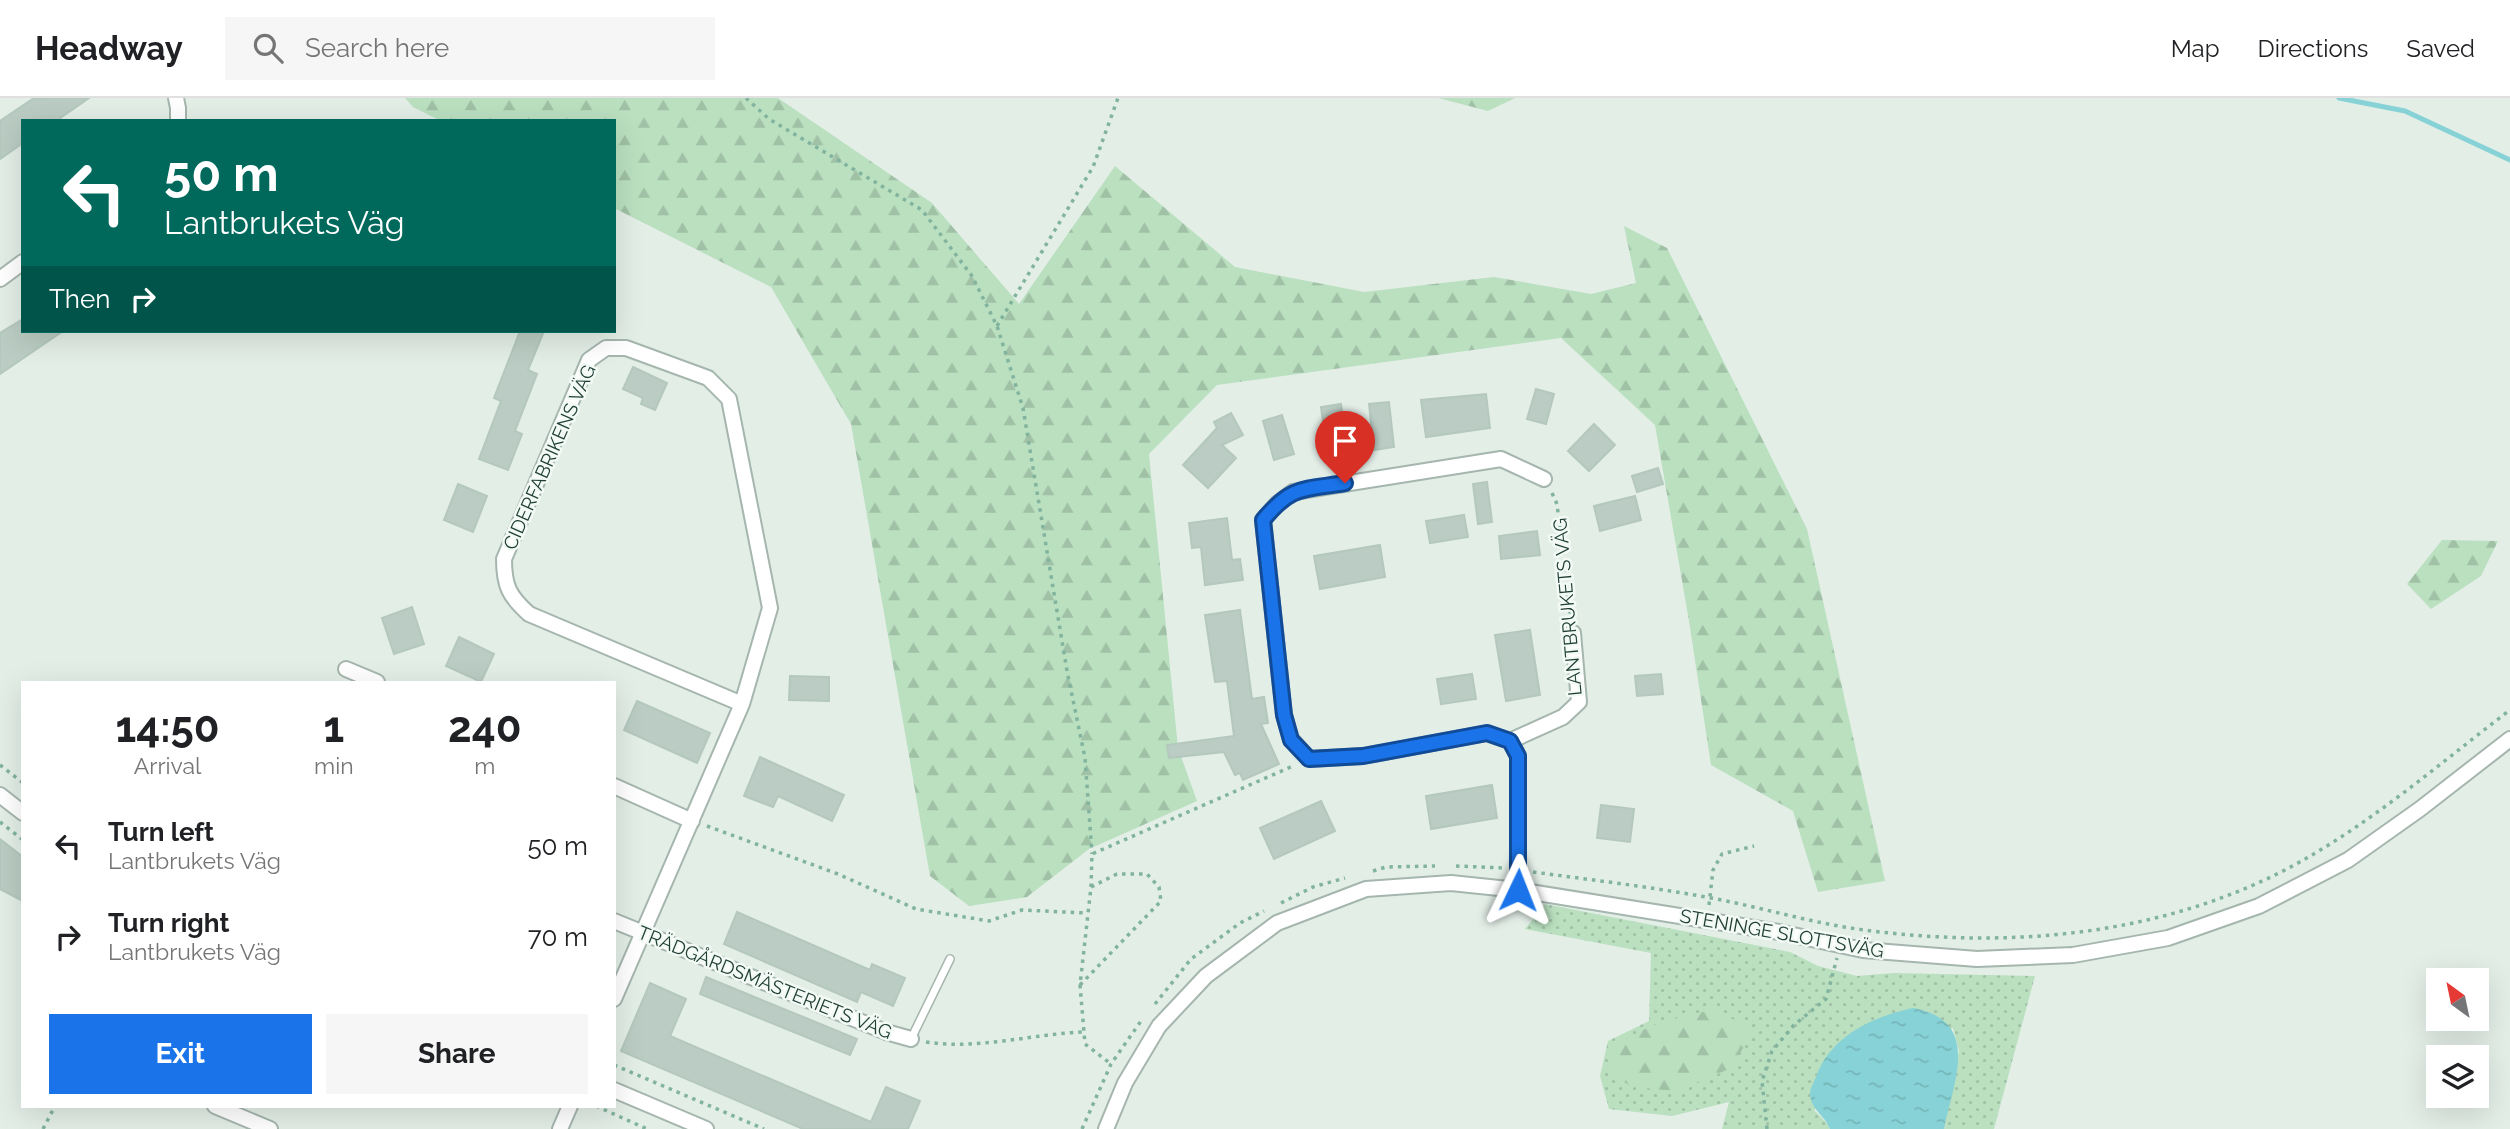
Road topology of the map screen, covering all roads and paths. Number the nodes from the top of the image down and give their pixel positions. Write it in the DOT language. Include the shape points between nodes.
graph roads {
  1 [pos="176,98"];
  2 [pos="746,98"];
  3 [pos="1118,98"];
  4 [pos="178,119"];
  5 [pos="21,263"];
  6 [pos="0,279"];
  7 [pos="997,326"];
  8 [pos="1544,479"];
  9 [pos="1573,633"];
  10 [pos="346,669"];
  11 [pos="375,681"];
  12 [pos="742,704"];
  13 [pos="2510,710"];
  14 [pos="2510,739"];
  15 [pos="1510,741"];
  16 [pos="1309,759"];
  17 [pos="0,765"];
  18 [pos="21,781"];
  19 [pos="616,787"];
  20 [pos="0,795"];
  21 [pos="21,811"];
  22 [pos="692,821"];
  23 [pos="0,822"];
  24 [pos="21,838"];
  25 [pos="1754,846"];
  26 [pos="1092,854"];
  27 [pos="1520,870"];
  28 [pos="1362,874"];
  29 [pos="1349,877"];
  30 [pos="1091,887"];
  31 [pos="1518,890"];
  32 [pos="1711,898"];
  33 [pos="1276,905"];
  34 [pos="1264,911"];
  35 [pos="1086,913"];
  36 [pos="1705,921"];
  37 [pos="616,922"];
  38 [pos="643,934"];
  39 [pos="1840,945"];
  40 [pos="950,959"];
  41 [pos="1080,985"];
  42 [pos="616,995"];
  43 [pos="1151,1009"];
  44 [pos="1143,1019"];
  45 [pos="1084,1032"];
  46 [pos="911,1039"];
  47 [pos="1111,1064"];
  48 [pos="616,1066"];
  49 [pos="616,1091"];
  50 [pos="54,1108"];
  51 [pos="220,1108"];
  52 [pos="569,1108"];
  53 [pos="601,1108"];
  54 [pos="43,1129"];
  55 [pos="270,1129"];
  56 [pos="560,1129"];
  57 [pos="648,1129"];
  58 [pos="706,1129"];
  59 [pos="764,1129"];
  60 [pos="1082,1129"];
  61 [pos="1106,1129"];
  62 [pos="1766,1129"];
  1 -- 4 [label="street"];
  2 -- 7 [label="path" via="769,119 922,210 972,276"];
  3 -- 7 [label="path" via="1093,167"];
  5 -- 6 [label="street"];
  7 -- 26 [label="path" via="1023,408 1085,758"];
  8 -- 9 [label="path, LANTBRUKETS VÄG" via="1557,504"];
  8 -- 16 [label="street" via="1502,459 1293,492 1263,520 1284,715 1291,740"];
  9 -- 15 [label="street, LANTBRUKETS VÄG" via="1580,702 1563,717"];
  10 -- 11 [label="street"];
  12 -- 12 [label="street, CIDERFABRIKENS VÄG" via="770,608 729,399 708,378 626,348 606,348 589,360 504,559 504,580 514,600 529,614"];
  12 -- 22 [label="street, CIDERFABRIKENS VÄG"];
  13 -- 32 [label="path" via="2389,805 2281,872 2223,897 2140,922 2070,934 1922,936 1854,928"];
  14 -- 39 [label="street, STENINGE SLOTTSVÄG" via="2348,860 2259,906 2168,938 2073,955 1977,959"];
  15 -- 16 [label="street" via="1487,733 1363,756"];
  15 -- 27 [label="street" via="1518,756"];
  16 -- 26 [label="path"];
  17 -- 18 [label="path"];
  19 -- 22 [label="street"];
  20 -- 21 [label="street"];
  22 -- 35 [label="path" via="803,860 916,909 989,921 1022,910"];
  22 -- 38 [label="street, CIDERFABRIKENS VÄG"];
  23 -- 24 [label="path"];
  25 -- 32 [label="path" via="1722,854 1713,870"];
  26 -- 30 [label="path"];
  27 -- 28 [label="path" via="1471,865 1386,867"];
  27 -- 31 [label="street"];
  27 -- 32 [label="path"];
  29 -- 33 [label="path" via="1313,887"];
  30 -- 35 [label="path"];
  30 -- 41 [label="path" via="1117,874 1147,874 1159,887 1161,901"];
  31 -- 36 [label="street, STENINGE SLOTTSVÄG"];
  31 -- 61 [label="street, STENINGE SLOTTSVÄG" via="1451,883 1366,890 1277,923 1206,976 1159,1026 1125,1083"];
  32 -- 36 [label="path"];
  34 -- 43 [label="path" via="1191,959"];
  35 -- 41 [label="path"];
  36 -- 39 [label="street, STENINGE SLOTTSVÄG"];
  37 -- 38 [label="street, TRÄDGÅRDSMÄSTERIETS VÄG"];
  38 -- 42 [label="street, CIDERFABRIKENS VÄG"];
  38 -- 46 [label="street, TRÄDGÅRDSMÄSTERIETS VÄG"];
  39 -- 62 [label="path" via="1826,999 1772,1051 1762,1081"];
  40 -- 46 [label="lane"];
  41 -- 45 [label="path"];
  44 -- 47 [label="path"];
  45 -- 46 [label="path, TRÄDGÅRDSMÄSTERIETS VÄG" via="984,1044 946,1045"];
  45 -- 47 [label="path" via="1085,1044"];
  47 -- 60 [label="path"];
  48 -- 59 [label="path"];
  49 -- 58 [label="street"];
  50 -- 54 [label="path"];
  51 -- 55 [label="street"];
  52 -- 56 [label="street"];
  53 -- 57 [label="path"];
}
